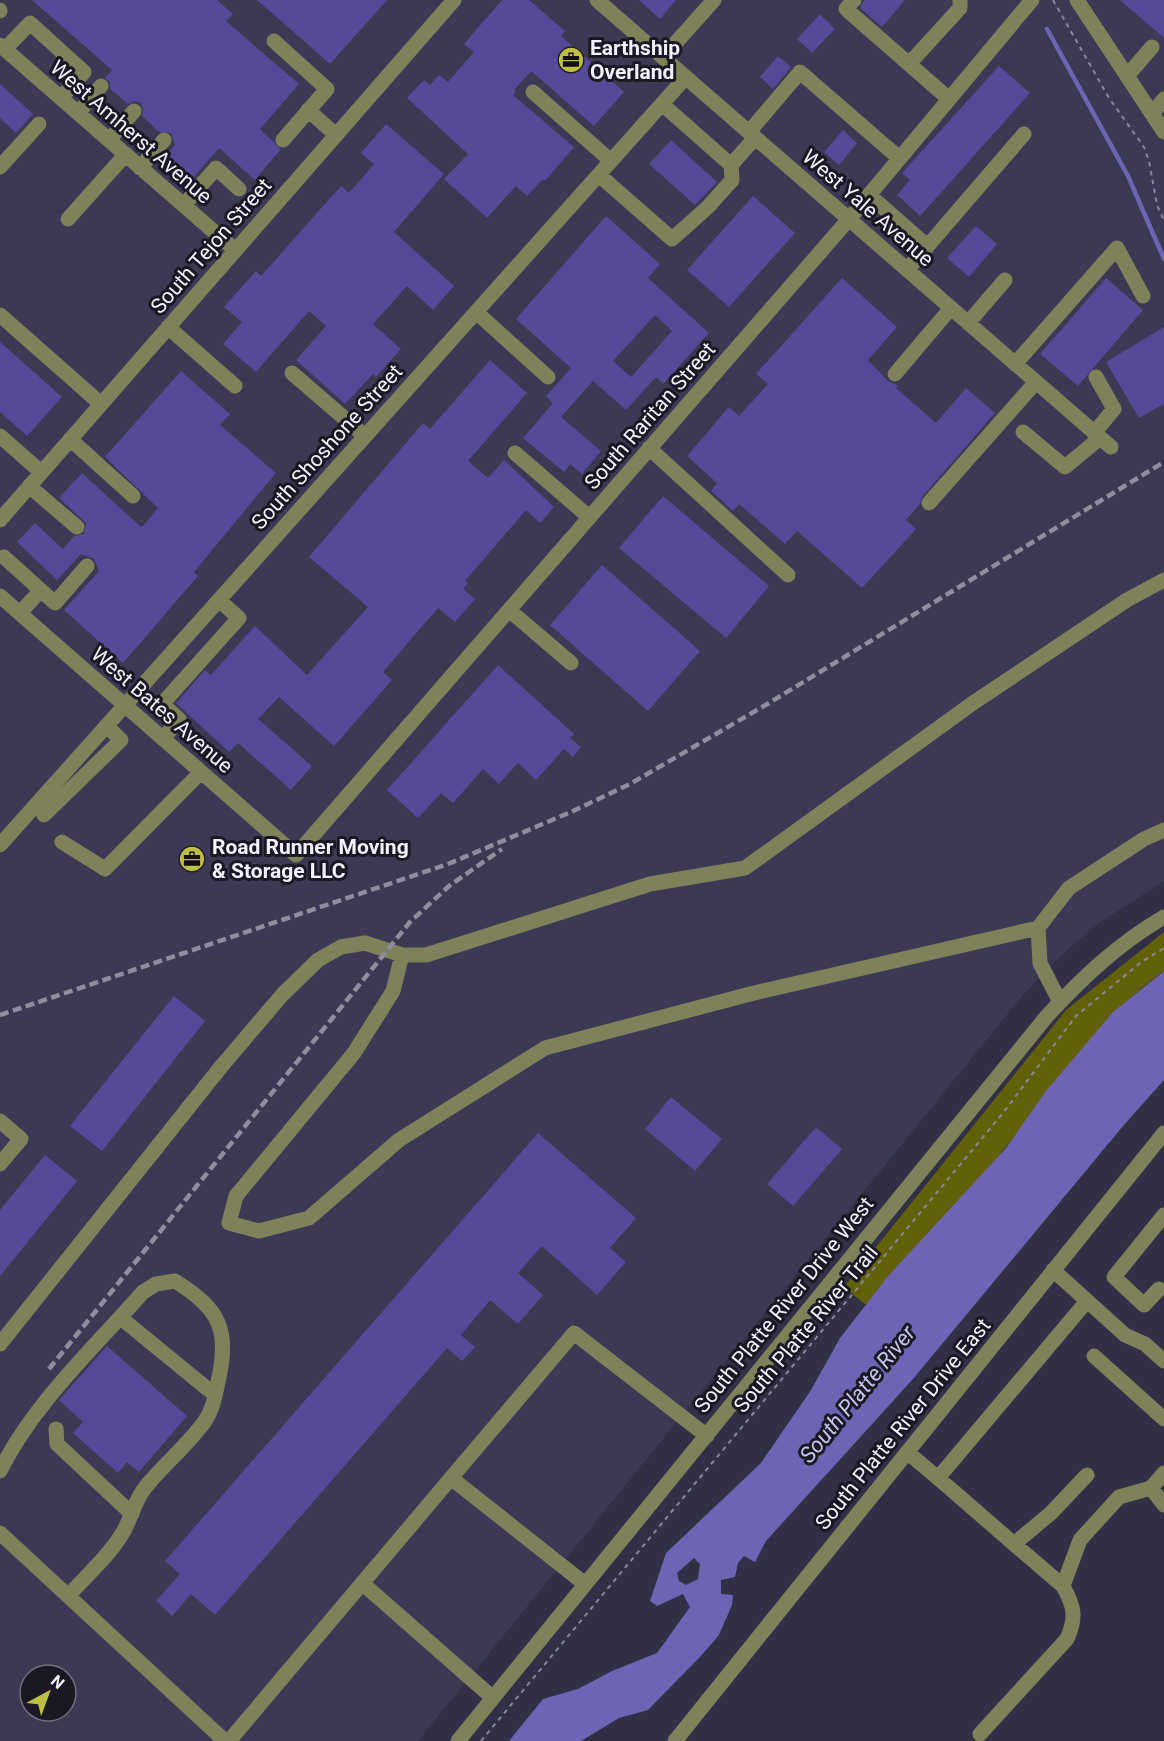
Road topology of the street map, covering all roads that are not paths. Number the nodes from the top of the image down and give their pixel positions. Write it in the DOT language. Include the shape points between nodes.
graph roads {
  1 [pos="454,0"];
  2 [pos="597,0"];
  3 [pos="714,0"];
  4 [pos="854,0"];
  5 [pos="960,0"];
  6 [pos="1032,0"];
  7 [pos="1077,0"];
  8 [pos="274,41"];
  9 [pos="1152,46"];
  10 [pos="3,47"];
  11 [pos="663,57"];
  12 [pos="909,64"];
  13 [pos="1127,76"];
  14 [pos="686,77"];
  15 [pos="101,86"];
  16 [pos="534,93"];
  17 [pos="61,98"];
  18 [pos="949,99"];
  19 [pos="1164,99"];
  20 [pos="662,104"];
  21 [pos="308,110"];
  22 [pos="134,111"];
  23 [pos="78,113"];
  24 [pos="1152,114"];
  25 [pos="39,124"];
  26 [pos="1164,132"];
  27 [pos="1024,134"];
  28 [pos="336,135"];
  29 [pos="752,135"];
  30 [pos="109,140"];
  31 [pos="164,140"];
  32 [pos="283,140"];
  33 [pos="126,154"];
  34 [pos="900,158"];
  35 [pos="611,161"];
  36 [pos="731,165"];
  37 [pos="0,167"];
  38 [pos="140,168"];
  39 [pos="599,175"];
  40 [pos="239,189"];
  41 [pos="869,195"];
  42 [pos="184,205"];
  43 [pos="68,219"];
  44 [pos="849,219"];
  45 [pos="927,246"];
  46 [pos="235,250"];
  47 [pos="907,270"];
  48 [pos="1005,280"];
  49 [pos="1143,296"];
  50 [pos="951,308"];
  51 [pos="476,312"];
  52 [pos="0,315"];
  53 [pos="968,323"];
  54 [pos="168,327"];
  55 [pos="1015,364"];
  56 [pos="292,373"];
  57 [pos="895,374"];
  58 [pos="548,377"];
  59 [pos="1096,377"];
  60 [pos="1036,382"];
  61 [pos="235,386"];
  62 [pos="101,404"];
  63 [pos="1023,432"];
  64 [pos="0,436"];
  65 [pos="365,436"];
  66 [pos="70,439"];
  67 [pos="1102,439"];
  68 [pos="650,448"];
  69 [pos="515,453"];
  70 [pos="41,472"];
  71 [pos="29,486"];
  72 [pos="133,496"];
  73 [pos="929,503"];
  74 [pos="589,517"];
  75 [pos="0,520"];
  76 [pos="77,527"];
  77 [pos="4,557"];
  78 [pos="87,566"];
  79 [pos="788,575"];
  80 [pos="1164,580"];
  81 [pos="41,590"];
  82 [pos="0,596"];
  83 [pos="219,600"];
  84 [pos="509,610"];
  85 [pos="20,613"];
  86 [pos="570,663"];
  87 [pos="125,705"];
  88 [pos="107,726"];
  89 [pos="163,739"];
  90 [pos="201,772"];
  91 [pos="44,815"];
  92 [pos="1164,830"];
  93 [pos="62,842"];
  94 [pos="0,845"];
  95 [pos="296,855"];
  96 [pos="1164,917"];
  97 [pos="1038,928"];
  98 [pos="402,955"];
  99 [pos="1060,1002"];
  100 [pos="0,1121"];
  101 [pos="1162,1140"];
  102 [pos="0,1164"];
  103 [pos="1164,1215"];
  104 [pos="1053,1270"];
  105 [pos="1162,1288"];
  106 [pos="1087,1301"];
  107 [pos="127,1323"];
  108 [pos="0,1344"];
  109 [pos="1094,1356"];
  110 [pos="1164,1361"];
  111 [pos="215,1395"];
  112 [pos="1164,1419"];
  113 [pos="56,1430"];
  114 [pos="707,1436"];
  115 [pos="907,1452"];
  116 [pos="0,1471"];
  117 [pos="1164,1473"];
  118 [pos="1087,1474"];
  119 [pos="451,1478"];
  120 [pos="938,1478"];
  121 [pos="1151,1488"];
  122 [pos="1164,1505"];
  123 [pos="132,1514"];
  124 [pos="0,1533"];
  125 [pos="1014,1544"];
  126 [pos="363,1583"];
  127 [pos="585,1584"];
  128 [pos="1063,1586"];
  129 [pos="68,1596"];
  130 [pos="493,1698"];
  131 [pos="980,1739"];
  132 [pos="227,1741"];
  133 [pos="458,1741"];
  134 [pos="675,1741"];
  1 -- 28 [label="street, South Tejon Street"];
  2 -- 11 [label="street, West Yale Avenue"];
  3 -- 11 [label="street"];
  4 -- 12 [label="street" via="846,9"];
  5 -- 12 [label="street" via="960,8"];
  6 -- 18 [label="street, South Raritan Street"];
  7 -- 13 [label="street"];
  8 -- 21 [label="street" via="327,88"];
  9 -- 13 [label="street"];
  10 -- 17 [label="street, West Amherst Avenue"];
  10 -- 17 [label="street" via="30,23 84,72"];
  11 -- 14 [label="street, West Yale Avenue"];
  12 -- 18 [label="street"];
  13 -- 24 [label="street"];
  14 -- 20 [label="street, South Shoshone Street"];
  14 -- 29 [label="street, West Yale Avenue"];
  15 -- 23 [label="street"];
  16 -- 35 [label="street"];
  17 -- 23 [label="street, West Amherst Avenue"];
  18 -- 34 [label="street, South Raritan Street"];
  19 -- 24 [label="street"];
  20 -- 35 [label="street, South Shoshone Street"];
  20 -- 36 [label="street"];
  21 -- 28 [label="street"];
  21 -- 32 [label="street"];
  22 -- 30 [label="street"];
  23 -- 30 [label="street, West Amherst Avenue"];
  24 -- 26 [label="street"];
  25 -- 37 [label="street"];
  27 -- 45 [label="street"];
  28 -- 46 [label="street, South Tejon Street"];
  29 -- 34 [label="street" via="800,72"];
  29 -- 36 [label="street"];
  29 -- 44 [label="street, West Yale Avenue"];
  30 -- 33 [label="street, West Amherst Avenue"];
  31 -- 38 [label="street"];
  33 -- 38 [label="street, West Amherst Avenue"];
  33 -- 43 [label="street"];
  34 -- 41 [label="street, South Raritan Street"];
  35 -- 39 [label="street, South Shoshone Street"];
  36 -- 39 [label="street" via="732,180 672,239"];
  38 -- 42 [label="street, West Amherst Avenue"];
  39 -- 51 [label="street, South Shoshone Street"];
  40 -- 42 [label="street" via="216,168"];
  41 -- 44 [label="street, South Raritan Street"];
  41 -- 45 [label="street"];
  42 -- 46 [label="street, West Amherst Avenue"];
  44 -- 47 [label="street, West Yale Avenue"];
  44 -- 68 [label="street, South Raritan Street"];
  45 -- 47 [label="street"];
  46 -- 54 [label="street, South Tejon Street"];
  47 -- 50 [label="street, West Yale Avenue"];
  48 -- 53 [label="street"];
  49 -- 55 [label="street" via="1117,248"];
  50 -- 53 [label="street, West Yale Avenue"];
  50 -- 57 [label="street"];
  51 -- 58 [label="street"];
  51 -- 65 [label="street, South Shoshone Street"];
  52 -- 62 [label="street"];
  53 -- 55 [label="street, West Yale Avenue"];
  54 -- 61 [label="street"];
  54 -- 62 [label="street, South Tejon Street"];
  55 -- 60 [label="street, West Yale Avenue"];
  56 -- 65 [label="street"];
  59 -- 67 [label="street" via="1114,409"];
  60 -- 67 [label="street, West Yale Avenue"];
  60 -- 73 [label="street"];
  62 -- 66 [label="street, South Tejon Street"];
  63 -- 67 [label="street" via="1065,467"];
  64 -- 70 [label="street"];
  65 -- 83 [label="street, South Shoshone Street"];
  66 -- 70 [label="street, South Tejon Street"];
  66 -- 72 [label="street"];
  68 -- 74 [label="street, South Raritan Street"];
  68 -- 79 [label="street"];
  69 -- 74 [label="street"];
  70 -- 71 [label="street, South Tejon Street"];
  71 -- 75 [label="street, South Tejon Street"];
  71 -- 76 [label="street"];
  74 -- 84 [label="street, South Raritan Street"];
  77 -- 81 [label="street"];
  78 -- 81 [label="street" via="54,603"];
  80 -- 98 [label="street" via="1127,600 973,703 745,868 650,884 426,955"];
  81 -- 85 [label="street"];
  82 -- 85 [label="street, West Bates Avenue"];
  83 -- 87 [label="street, South Shoshone Street"];
  83 -- 89 [label="street" via="238,618 162,704 179,719"];
  84 -- 86 [label="street"];
  84 -- 95 [label="street, South Raritan Street"];
  85 -- 87 [label="street, West Bates Avenue"];
  87 -- 88 [label="street, South Shoshone Street"];
  87 -- 89 [label="street, West Bates Avenue"];
  88 -- 91 [label="street" via="121,740"];
  88 -- 94 [label="street, South Shoshone Street"];
  89 -- 90 [label="street, West Bates Avenue"];
  90 -- 93 [label="street" via="105,869"];
  90 -- 95 [label="street, West Bates Avenue"];
  92 -- 97 [label="street" via="1069,888"];
  96 -- 99 [label="street, South Platte River Drive West" via="1118,948"];
  97 -- 98 [label="street" via="754,993 544,1048 399,1140 309,1218 259,1231 229,1223 236,1196 354,1053 393,991"];
  97 -- 99 [label="street" via="1040,963"];
  98 -- 108 [label="street" via="365,943 341,946 318,960 282,995 220,1068"];
  99 -- 114 [label="street, South Platte River Drive West" via="949,1133"];
  100 -- 102 [label="street" via="21,1138"];
  101 -- 104 [label="street, South Platte River Drive East"];
  103 -- 105 [label="street" via="1114,1278 1144,1305"];
  104 -- 106 [label="street"];
  104 -- 115 [label="street, South Platte River Drive East"];
  106 -- 110 [label="street" via="1125,1335 1144,1344"];
  106 -- 120 [label="street"];
  107 -- 111 [label="street"];
  109 -- 112 [label="street"];
  111 -- 116 [label="street" via="224,1334 216,1313 194,1292 175,1281 156,1284 143,1292 34,1416 15,1441"];
  111 -- 123 [label="street" via="206,1420 143,1490"];
  113 -- 123 [label="street" via="57,1444"];
  114 -- 119 [label="street" via="574,1332"];
  114 -- 127 [label="street, South Platte River Drive West"];
  115 -- 120 [label="street"];
  115 -- 134 [label="street, South Platte River Drive East"];
  117 -- 121 [label="street"];
  118 -- 125 [label="street" via="1051,1513"];
  119 -- 126 [label="street"];
  119 -- 127 [label="street"];
  120 -- 125 [label="street"];
  121 -- 122 [label="street"];
  121 -- 128 [label="street" via="1119,1497 1080,1540"];
  123 -- 129 [label="street" via="112,1550"];
  124 -- 129 [label="street"];
  125 -- 128 [label="street"];
  126 -- 130 [label="street"];
  126 -- 132 [label="street"];
  127 -- 130 [label="street, South Platte River Drive West"];
  128 -- 131 [label="street" via="1074,1608 1074,1624 1067,1639"];
  129 -- 132 [label="street"];
  130 -- 133 [label="street, South Platte River Drive West"];
}
